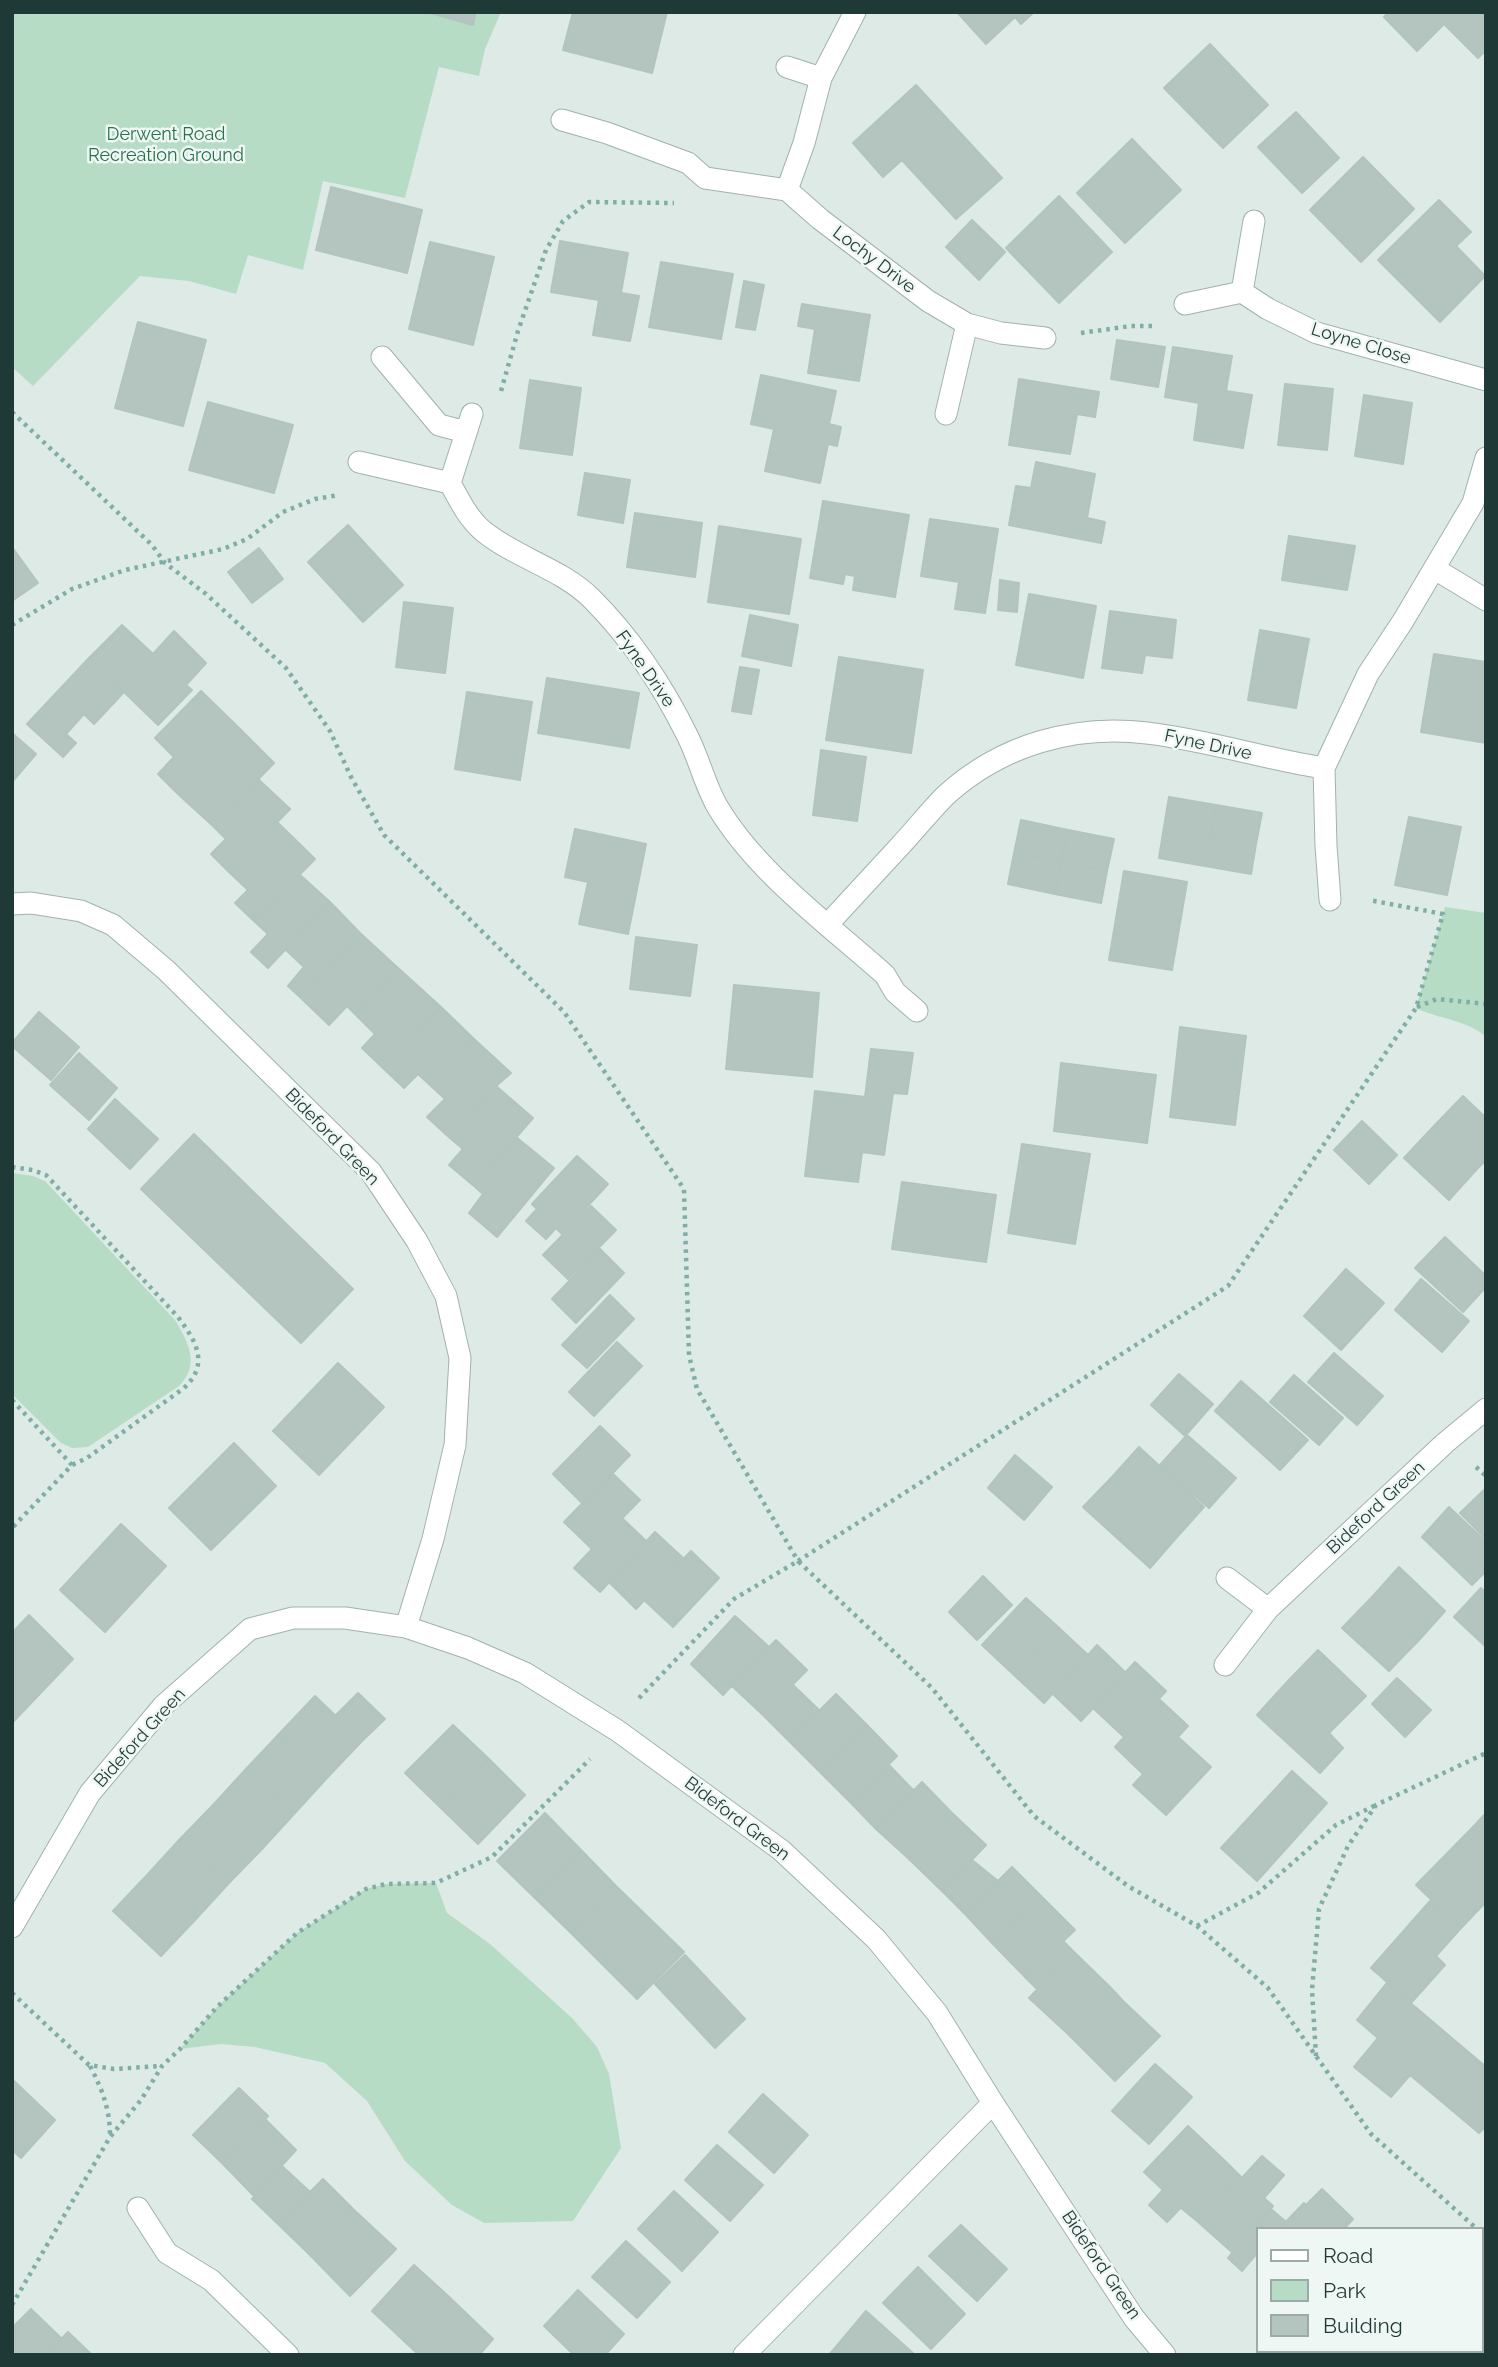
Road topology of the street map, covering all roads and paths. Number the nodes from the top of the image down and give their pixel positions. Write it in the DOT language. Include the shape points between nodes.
graph roads {
  1 [pos="855,12"];
  2 [pos="787,67"];
  3 [pos="821,78"];
  4 [pos="562,120"];
  5 [pos="688,163"];
  6 [pos="787,190"];
  7 [pos="1254,221"];
  8 [pos="1242,292"];
  9 [pos="1185,304"];
  10 [pos="967,324"];
  11 [pos="1045,338"];
  12 [pos="382,357"];
  13 [pos="1486,380"];
  14 [pos="12,412"];
  15 [pos="946,414"];
  16 [pos="469,423"];
  17 [pos="1486,458"];
  18 [pos="359,462"];
  19 [pos="450,483"];
  20 [pos="165,563"];
  21 [pos="1435,569"];
  22 [pos="1486,600"];
  23 [pos="12,625"];
  24 [pos="1324,768"];
  25 [pos="1363,899"];
  26 [pos="1330,900"];
  27 [pos="12,904"];
  28 [pos="828,924"];
  29 [pos="1486,1004"];
  30 [pos="1416,1008"];
  31 [pos="916,1011"];
  32 [pos="12,1167"];
  33 [pos="12,1400"];
  34 [pos="1486,1409"];
  35 [pos="72,1465"];
  36 [pos="12,1528"];
  37 [pos="798,1561"];
  38 [pos="1227,1578"];
  39 [pos="1268,1609"];
  40 [pos="406,1627"];
  41 [pos="1225,1665"];
  42 [pos="614,1729"];
  43 [pos="1486,1753"];
  44 [pos="1376,1805"];
  45 [pos="1197,1926"];
  46 [pos="12,1927"];
  47 [pos="12,1993"];
  48 [pos="1316,2056"];
  49 [pos="89,2065"];
  50 [pos="162,2066"];
  51 [pos="993,2104"];
  52 [pos="110,2137"];
  53 [pos="138,2208"];
  54 [pos="1475,2227"];
  55 [pos="12,2305"];
  56 [pos="288,2355"];
  57 [pos="744,2355"];
  58 [pos="1165,2355"];
  1 -- 3 [label="street"];
  2 -- 3 [label="street"];
  3 -- 6 [label="street"];
  4 -- 5 [label="street"];
  5 -- 6 [label="street" via="705,178"];
  5 -- 16 [label="path" via="683,203 589,202 563,221 546,250 518,331 495,418"];
  6 -- 10 [label="street, Lochy Drive" via="928,301"];
  7 -- 8 [label="street"];
  8 -- 9 [label="street"];
  8 -- 13 [label="street, Loyne Close" via="1317,333"];
  9 -- 11 [label="path" via="1186,326 1131,326"];
  10 -- 11 [label="street, Lochy Drive"];
  10 -- 15 [label="street"];
  12 -- 16 [label="street" via="439,425"];
  14 -- 20 [label="path" via="152,545"];
  16 -- 19 [label="street"];
  17 -- 21 [label="street" via="1474,503"];
  18 -- 19 [label="street"];
  18 -- 20 [label="path" via="349,494 316,499 283,512 247,539 223,549"];
  19 -- 28 [label="street, Fyne Drive" via="482,531 590,597 629,641 665,692 716,805 743,843"];
  20 -- 23 [label="path" via="125,570 72,589"];
  20 -- 37 [label="path" via="286,668 330,731 384,835 564,1012 684,1189 689,1354 697,1389"];
  21 -- 22 [label="street"];
  21 -- 24 [label="street" via="1368,674"];
  24 -- 26 [label="street"];
  24 -- 28 [label="street, Fyne Drive" via="1147,733 1093,730 1048,738 1013,751 946,796"];
  25 -- 30 [label="path" via="1443,914"];
  27 -- 40 [label="street, Bideford Green" via="31,902 81,911 113,925 166,970 370,1172 418,1241 446,1296 460,1358 455,1445"];
  28 -- 31 [label="street, Fyne Drive" via="885,975 895,992"];
  29 -- 30 [label="path" via="1437,999"];
  30 -- 37 [label="path" via="1228,1286"];
  32 -- 35 [label="path" via="46,1175 178,1317 198,1350 193,1380"];
  33 -- 35 [label="path"];
  34 -- 39 [label="street, Bideford Green"];
  35 -- 36 [label="path"];
  37 -- 42 [label="path" via="734,1599"];
  37 -- 45 [label="path" via="932,1688 1034,1816 1128,1886"];
  38 -- 39 [label="street"];
  39 -- 41 [label="street, Bideford Green"];
  40 -- 42 [label="street, Bideford Green" via="525,1674"];
  40 -- 46 [label="street, Bideford Green" via="345,1618 293,1618 250,1629 164,1705 90,1793"];
  42 -- 50 [label="path" via="492,1857 436,1883 366,1889 297,1933"];
  42 -- 51 [label="street, Bideford Green" via="781,1850 876,1939 937,2013"];
  43 -- 44 [label="path"];
  44 -- 45 [label="path" via="1336,1825 1258,1893"];
  44 -- 48 [label="path" via="1348,1846 1319,1909 1312,1990"];
  45 -- 48 [label="path" via="1268,1988"];
  47 -- 49 [label="path"];
  48 -- 54 [label="path" via="1371,2134"];
  49 -- 50 [label="path" via="114,2069"];
  49 -- 52 [label="path" via="104,2092"];
  50 -- 52 [label="path" via="141,2101"];
  51 -- 57 [label="street"];
  51 -- 58 [label="street, Bideford Green" via="1134,2319"];
  52 -- 55 [label="path"];
  53 -- 56 [label="street" via="167,2253 211,2280"];
}
